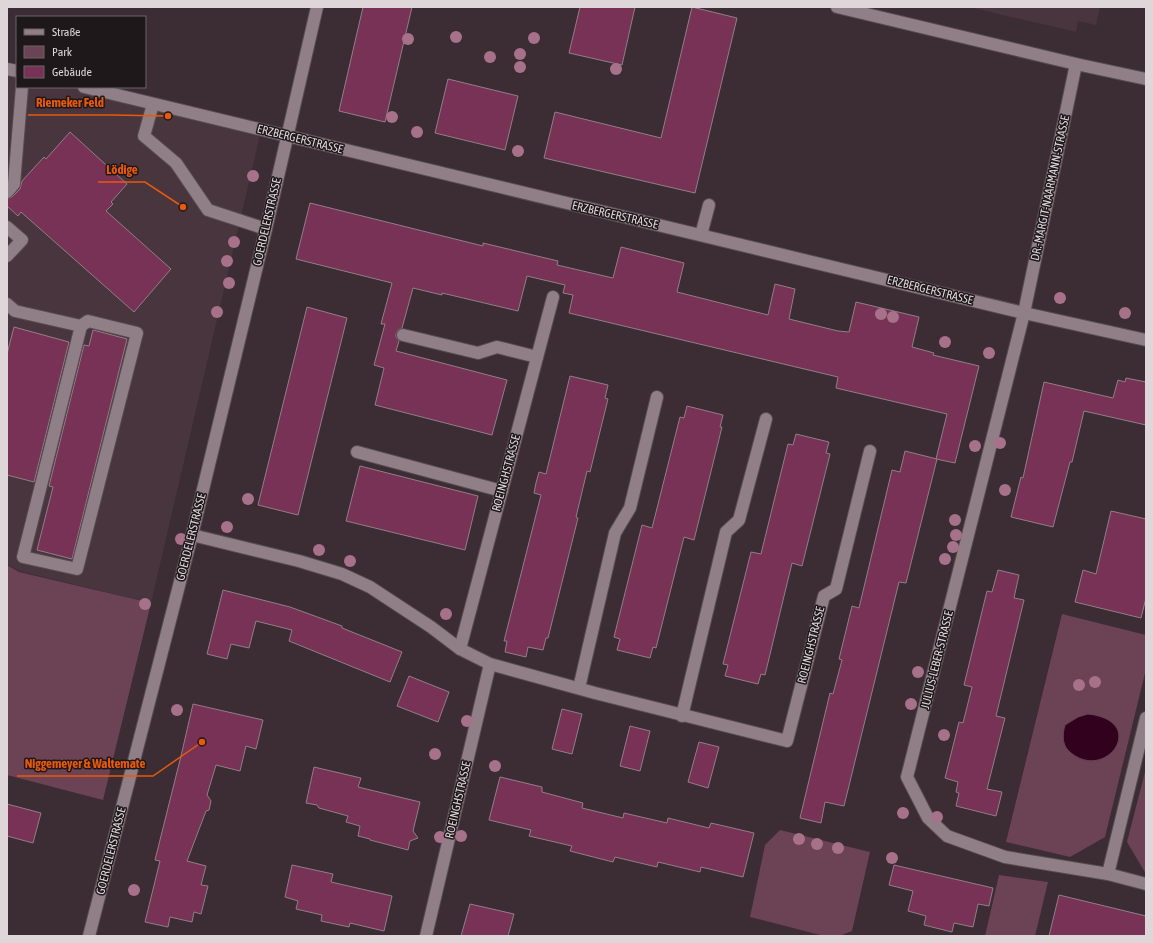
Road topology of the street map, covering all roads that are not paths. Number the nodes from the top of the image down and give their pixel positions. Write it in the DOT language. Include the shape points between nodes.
graph roads {
  1 [pos="317,7"];
  2 [pos="837,7"];
  3 [pos="1076,64"];
  4 [pos="1146,79"];
  5 [pos="22,88"];
  6 [pos="88,88"];
  7 [pos="153,104"];
  8 [pos="287,136"];
  9 [pos="7,192"];
  10 [pos="709,205"];
  11 [pos="7,227"];
  12 [pos="266,229"];
  13 [pos="701,235"];
  14 [pos="7,256"];
  15 [pos="553,297"];
  16 [pos="7,304"];
  17 [pos="1024,313"];
  18 [pos="81,326"];
  19 [pos="403,335"];
  20 [pos="1146,340"];
  21 [pos="537,357"];
  22 [pos="658,397"];
  23 [pos="766,419"];
  24 [pos="870,451"];
  25 [pos="357,452"];
  26 [pos="502,490"];
  27 [pos="192,535"];
  28 [pos="460,649"];
  29 [pos="490,664"];
  30 [pos="579,688"];
  31 [pos="682,716"];
  32 [pos="1146,718"];
  33 [pos="1108,874"];
  34 [pos="1146,884"];
  35 [pos="89,936"];
  36 [pos="426,936"];
  1 -- 8 [label="street"];
  2 -- 3 [label="street"];
  3 -- 4 [label="street"];
  3 -- 17 [label="street, DR.-MARGIT-NAARMANN-STRASSE"];
  5 -- 9 [label="street" via="14,184"];
  6 -- 7 [label="street, ERZBERGERSTRASSE"];
  7 -- 8 [label="street, ERZBERGERSTRASSE"];
  7 -- 12 [label="street" via="144,136 176,163 208,210"];
  8 -- 12 [label="street, GOERDELERSTRASSE"];
  8 -- 13 [label="street, ERZBERGERSTRASSE"];
  10 -- 13 [label="street"];
  11 -- 14 [label="street" via="22,240"];
  12 -- 27 [label="street, GOERDELERSTRASSE"];
  13 -- 17 [label="street, ERZBERGERSTRASSE"];
  15 -- 21 [label="street, ROEINGHSTRASSE"];
  16 -- 18 [label="street" via="15,311"];
  17 -- 20 [label="street, ERZBERGERSTRASSE"];
  17 -- 33 [label="street, JULIUS-LEBER-STRASSE" via="907,777 928,818 947,836 1004,857"];
  18 -- 18 [label="street" via="22,557 77,570 137,333 88,322"];
  19 -- 21 [label="street" via="478,353 497,347"];
  21 -- 26 [label="street, ROEINGHSTRASSE"];
  22 -- 30 [label="street" via="630,508 615,533"];
  23 -- 31 [label="street" via="739,520 726,532"];
  24 -- 31 [label="street, ROEINGHSTRASSE" via="836,589 824,596 787,741"];
  25 -- 26 [label="street"];
  26 -- 28 [label="street, ROEINGHSTRASSE"];
  27 -- 28 [label="street, ROEINGHSTRASSE" via="342,574 370,587 432,627"];
  27 -- 35 [label="street, GOERDELERSTRASSE"];
  28 -- 29 [label="street, ROEINGHSTRASSE"];
  29 -- 30 [label="street, ROEINGHSTRASSE"];
  29 -- 36 [label="street, ROEINGHSTRASSE"];
  30 -- 31 [label="street, ROEINGHSTRASSE"];
  32 -- 33 [label="street"];
  33 -- 34 [label="street, JULIUS-LEBER-STRASSE"];
}
